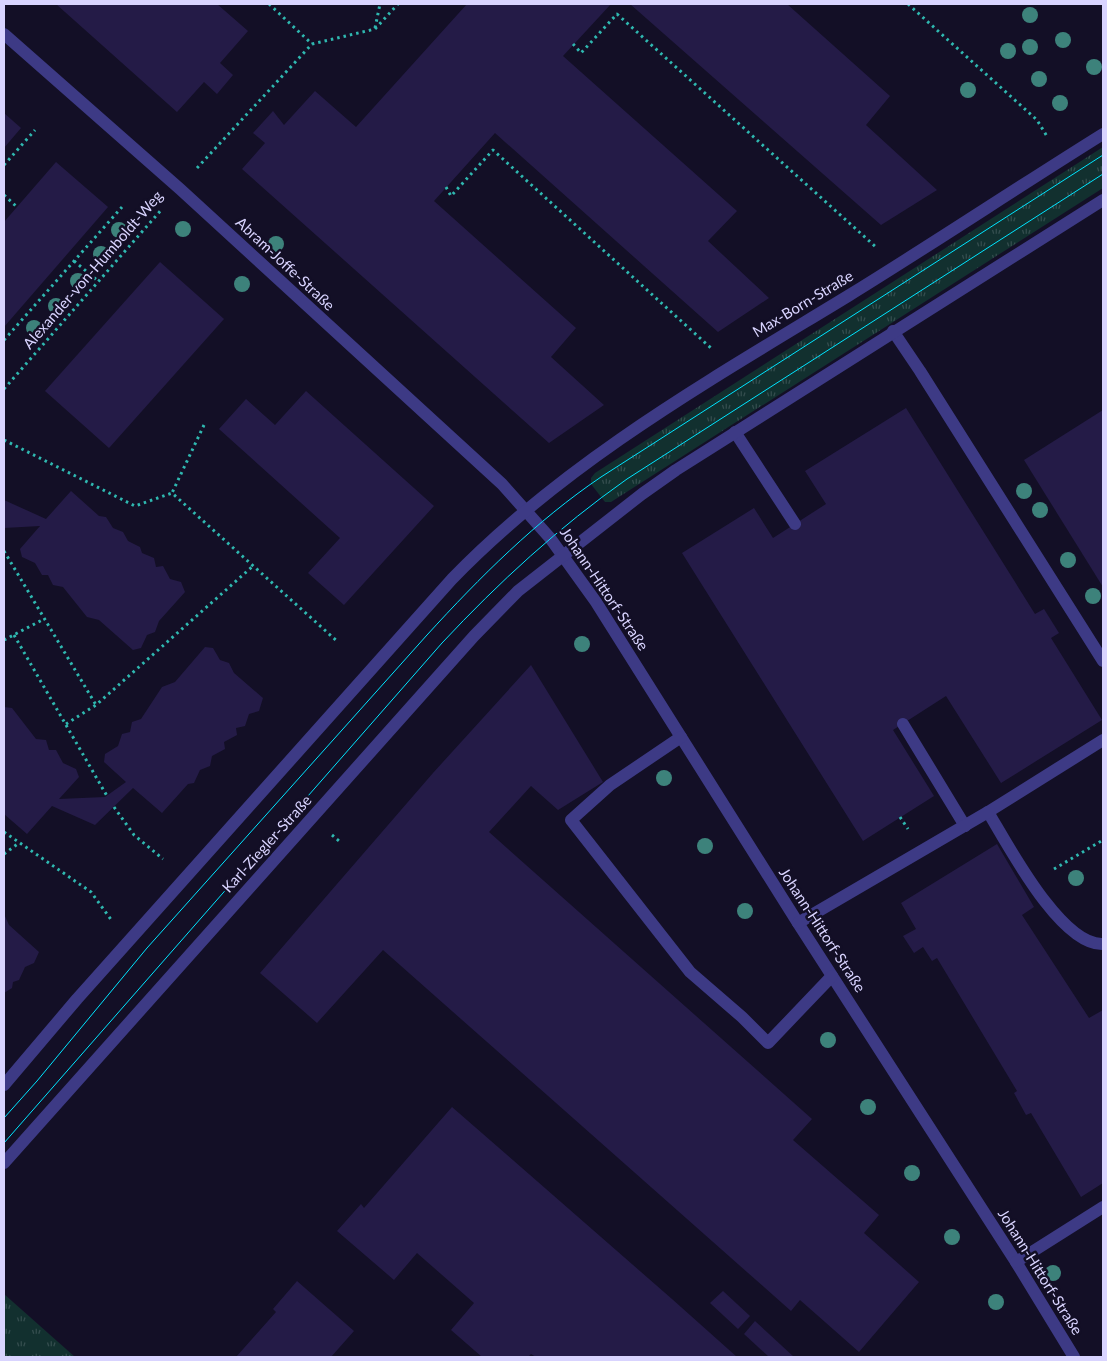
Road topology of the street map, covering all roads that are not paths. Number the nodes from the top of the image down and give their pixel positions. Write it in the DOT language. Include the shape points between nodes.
graph roads {
  1 [pos="4,34"];
  2 [pos="1103,134"];
  3 [pos="1103,200"];
  4 [pos="892,331"];
  5 [pos="735,432"];
  6 [pos="527,511"];
  7 [pos="539,524"];
  8 [pos="795,524"];
  9 [pos="564,555"];
  10 [pos="1103,661"];
  11 [pos="903,724"];
  12 [pos="681,737"];
  13 [pos="1103,740"];
  14 [pos="988,812"];
  15 [pos="965,826"];
  16 [pos="798,923"];
  17 [pos="1103,944"];
  18 [pos="832,976"];
  19 [pos="4,1085"];
  20 [pos="4,1163"];
  21 [pos="1103,1207"];
  22 [pos="1016,1262"];
  23 [pos="1070,1356"];
  1 -- 6 [label="street, Abram-Joffe-Straße" via="180,189 502,484"];
  2 -- 6 [label="street, Max-Born-Straße" via="726,370 604,451"];
  3 -- 4 [label="street"];
  4 -- 5 [label="street"];
  4 -- 10 [label="street" via="920,370"];
  5 -- 8 [label="street"];
  5 -- 9 [label="street" via="642,494"];
  6 -- 7 [label="street, Abram-Joffe-Straße"];
  6 -- 19 [label="street" via="452,580"];
  7 -- 9 [label="street, Johann-Hittorf-Straße"];
  9 -- 12 [label="street, Johann-Hittorf-Straße"];
  9 -- 20 [label="street, Karl-Ziegler-Straße" via="491,617"];
  11 -- 15 [label="street"];
  12 -- 16 [label="street, Johann-Hittorf-Straße"];
  12 -- 18 [label="street" via="610,785 571,820 690,972 768,1043"];
  13 -- 14 [label="street"];
  14 -- 15 [label="street"];
  14 -- 17 [label="street" via="1039,896 1079,937"];
  15 -- 16 [label="street"];
  16 -- 18 [label="street, Johann-Hittorf-Straße"];
  18 -- 22 [label="street, Johann-Hittorf-Straße"];
  21 -- 22 [label="street"];
  22 -- 23 [label="street, Johann-Hittorf-Straße"];
}
